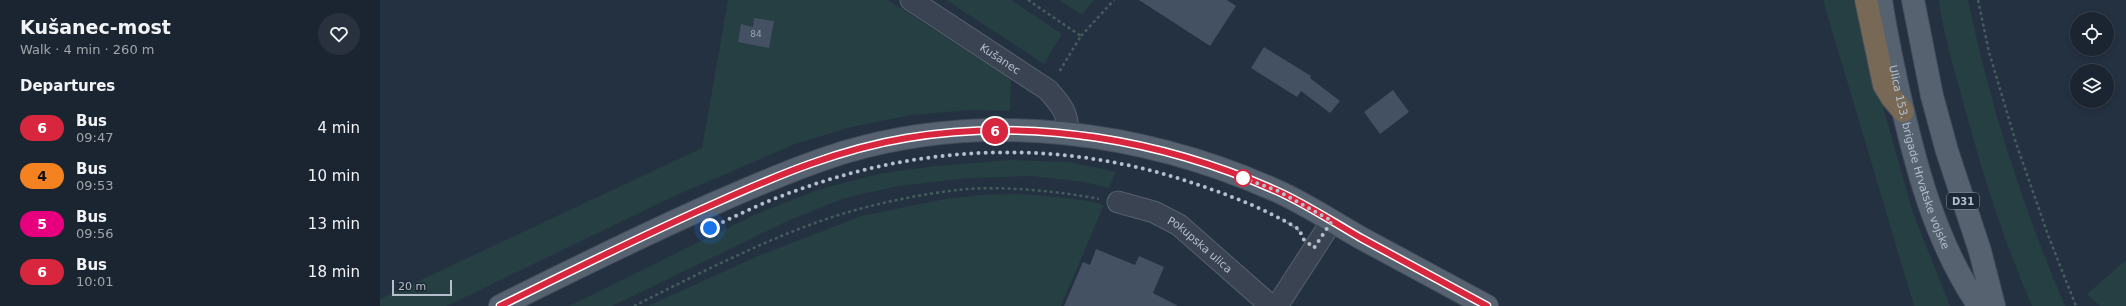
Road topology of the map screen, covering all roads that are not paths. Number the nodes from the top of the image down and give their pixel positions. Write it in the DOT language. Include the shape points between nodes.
graph roads {
  1 [pos="911,0"];
  2 [pos="1866,0"];
  3 [pos="1881,0"];
  4 [pos="1913,0"];
  5 [pos="1903,111"];
  6 [pos="1068,133"];
  7 [pos="1118,202"];
  8 [pos="1332,221"];
  9 [pos="500,306"];
  10 [pos="1271,306"];
  11 [pos="1277,306"];
  12 [pos="1487,306"];
  13 [pos="1982,306"];
  1 -- 6 [label="street, Kušanec" via="1048,90 1061,104 1068,119"];
  2 -- 5 [label="highway" via="1884,85"];
  3 -- 5 [label="main road, Ulica 153. brigade Hrvatske vojske / D31"];
  4 -- 13 [label="main road, Ulica 153. brigade Hrvatske vojske / D31" via="1932,96 1980,251"];
  5 -- 13 [label="main road, Ulica 153. brigade Hrvatske vojske / D31" via="1935,221 1947,251"];
  6 -- 8 [label="main road" via="1143,146 1186,157 1278,191"];
  6 -- 9 [label="main road" via="974,131 908,138 847,152 786,171 673,222"];
  7 -- 10 [label="street, Pokupska ulica" via="1154,212 1178,225"];
  8 -- 11 [label="street"];
  8 -- 12 [label="main road"];
}
